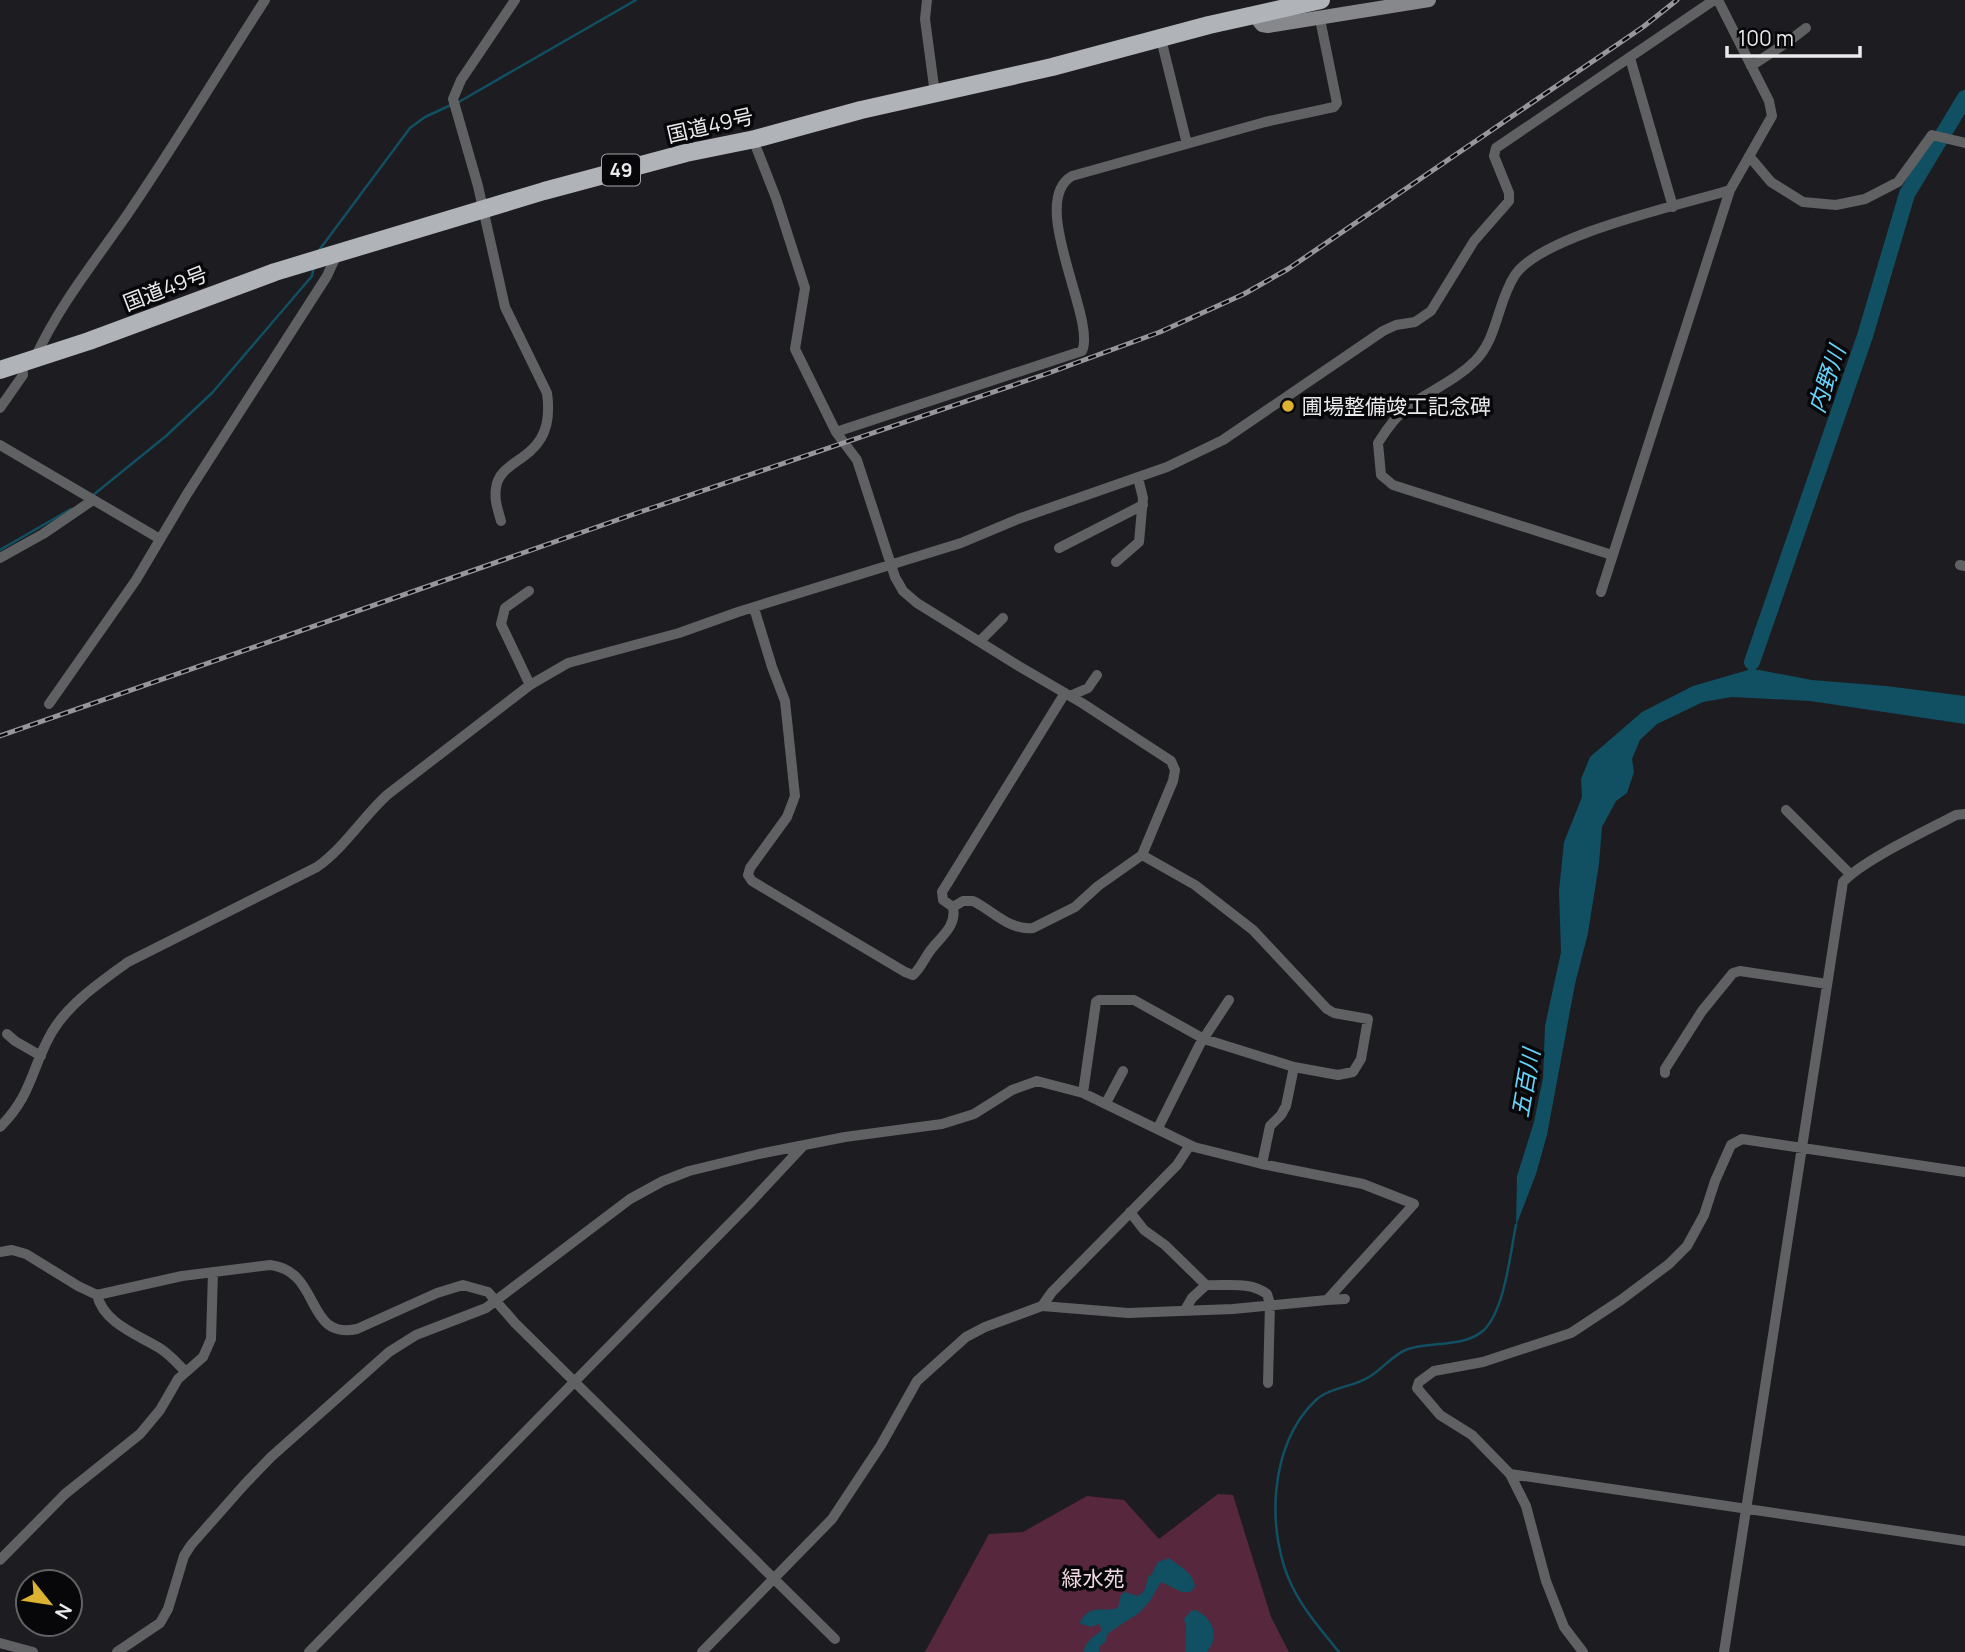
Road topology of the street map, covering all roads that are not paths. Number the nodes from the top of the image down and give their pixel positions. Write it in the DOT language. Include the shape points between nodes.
graph roads {
  1 [pos="265,0"];
  2 [pos="514,0"];
  3 [pos="927,0"];
  4 [pos="1321,0"];
  5 [pos="1429,0"];
  6 [pos="1716,0"];
  7 [pos="1254,15"];
  8 [pos="1320,19"];
  9 [pos="1805,28"];
  10 [pos="1161,39"];
  11 [pos="1630,58"];
  12 [pos="1751,66"];
  13 [pos="935,94"];
  14 [pos="755,139"];
  15 [pos="1965,142"];
  16 [pos="1187,144"];
  17 [pos="1749,156"];
  18 [pos="1730,190"];
  19 [pos="1673,207"];
  20 [pos="483,208"];
  21 [pos="338,252"];
  22 [pos="29,360"];
  23 [pos="0,370"];
  24 [pos="0,408"];
  25 [pos="836,432"];
  26 [pos="0,445"];
  27 [pos="1138,478"];
  28 [pos="93,500"];
  29 [pos="1143,505"];
  30 [pos="501,521"];
  31 [pos="160,539"];
  32 [pos="1059,548"];
  33 [pos="1612,555"];
  34 [pos="0,558"];
  35 [pos="1116,562"];
  36 [pos="890,564"];
  37 [pos="529,591"];
  38 [pos="1601,592"];
  39 [pos="754,608"];
  40 [pos="1003,618"];
  41 [pos="980,641"];
  42 [pos="1097,676"];
  43 [pos="530,685"];
  44 [pos="1067,694"];
  45 [pos="49,704"];
  46 [pos="1786,810"];
  47 [pos="1965,814"];
  48 [pos="1142,855"];
  49 [pos="1850,874"];
  50 [pos="953,907"];
  51 [pos="1827,984"];
  52 [pos="1229,1000"];
  53 [pos="6,1034"];
  54 [pos="1203,1039"];
  55 [pos="41,1056"];
  56 [pos="1294,1067"];
  57 [pos="1123,1071"];
  58 [pos="1665,1073"];
  59 [pos="1083,1093"];
  60 [pos="1106,1103"];
  61 [pos="0,1127"];
  62 [pos="1158,1128"];
  63 [pos="1190,1145"];
  64 [pos="803,1146"];
  65 [pos="1802,1147"];
  66 [pos="1262,1164"];
  67 [pos="1965,1172"];
  68 [pos="1130,1212"];
  69 [pos="0,1252"];
  70 [pos="213,1272"];
  71 [pos="1206,1285"];
  72 [pos="97,1295"];
  73 [pos="1345,1299"];
  74 [pos="1327,1300"];
  75 [pos="497,1301"];
  76 [pos="1270,1304"];
  77 [pos="1042,1306"];
  78 [pos="1185,1310"];
  79 [pos="186,1372"];
  80 [pos="575,1381"];
  81 [pos="1268,1383"];
  82 [pos="1510,1474"];
  83 [pos="1747,1509"];
  84 [pos="1965,1541"];
  85 [pos="0,1560"];
  86 [pos="775,1578"];
  87 [pos="835,1639"];
  88 [pos="0,1643"];
  89 [pos="33,1652"];
  90 [pos="117,1652"];
  91 [pos="309,1652"];
  92 [pos="702,1652"];
  93 [pos="1583,1652"];
  94 [pos="1724,1652"];
  1 -- 22 [label="street"];
  2 -- 20 [label="street" via="461,79 453,99"];
  3 -- 13 [label="street" via="925,19"];
  4 -- 7 [label="highway, 国道49号 / 49"];
  5 -- 8 [label="main road"];
  6 -- 11 [label="street"];
  6 -- 12 [label="street"];
  7 -- 8 [label="main road" via="1268,26"];
  7 -- 10 [label="highway, 国道49号 / 49"];
  8 -- 16 [label="street" via="1334,107"];
  9 -- 12 [label="street"];
  10 -- 13 [label="highway, 国道49号 / 49"];
  10 -- 16 [label="street"];
  11 -- 19 [label="street"];
  11 -- 27 [label="street" via="1496,148 1494,156 1509,193 1508,204 1486,225 1426,315 1383,331 1223,440"];
  12 -- 17 [label="street" via="1772,116"];
  13 -- 14 [label="highway, 国道49号 / 49"];
  14 -- 20 [label="highway, 国道49号 / 49" via="672,156"];
  14 -- 25 [label="street" via="805,288 795,349"];
  15 -- 17 [label="street" via="1932,135 1898,182 1865,199 1836,205 1803,202 1766,177"];
  16 -- 25 [label="street" via="1064,182 1058,201 1061,247 1083,329 1082,351"];
  17 -- 18 [label="street"];
  18 -- 19 [label="street"];
  18 -- 33 [label="street"];
  19 -- 33 [label="street" via="1581,234 1529,260 1511,284 1485,350 1456,378 1403,411 1377,446 1381,475 1393,485"];
  20 -- 21 [label="highway, 国道49号 / 49"];
  20 -- 30 [label="street" via="505,307 549,404 541,440 497,484"];
  21 -- 22 [label="highway, 国道49号 / 49"];
  21 -- 31 [label="street"];
  22 -- 23 [label="highway, 国道49号 / 49"];
  22 -- 24 [label="street"];
  25 -- 36 [label="street" via="857,460"];
  26 -- 28 [label="street"];
  27 -- 29 [label="street"];
  27 -- 36 [label="street"];
  28 -- 31 [label="street"];
  28 -- 34 [label="street"];
  29 -- 32 [label="street"];
  29 -- 35 [label="street" via="1139,542"];
  31 -- 45 [label="street"];
  33 -- 38 [label="street"];
  36 -- 39 [label="street"];
  36 -- 41 [label="street" via="907,595"];
  37 -- 43 [label="street" via="505,608 501,624"];
  39 -- 43 [label="street" via="568,663"];
  39 -- 50 [label="street" via="785,701 795,796 787,817 750,868 749,878 910,975 917,973 946,933"];
  40 -- 41 [label="street"];
  41 -- 44 [label="street"];
  42 -- 44 [label="street" via="1088,688"];
  43 -- 55 [label="street" via="387,795 317,867 128,962 105,979 61,1020"];
  44 -- 48 [label="street" via="1174,765 1173,781"];
  44 -- 50 [label="street" via="942,892 943,900"];
  46 -- 49 [label="street"];
  47 -- 49 [label="street"];
  48 -- 50 [label="street" via="1075,907 1033,928 1010,924 972,901"];
  48 -- 56 [label="street" via="1195,885 1253,930 1327,1009 1368,1019 1361,1059 1353,1072 1338,1075"];
  49 -- 51 [label="street" via="1843,882"];
  51 -- 58 [label="street" via="1733,973 1680,1043"];
  51 -- 65 [label="street"];
  52 -- 54 [label="street"];
  53 -- 55 [label="street"];
  54 -- 56 [label="street"];
  54 -- 59 [label="street" via="1134,1000 1097,1000"];
  54 -- 62 [label="street"];
  55 -- 61 [label="street" via="21,1103"];
  56 -- 66 [label="street" via="1286,1106 1270,1126"];
  57 -- 60 [label="street"];
  59 -- 60 [label="street"];
  59 -- 64 [label="street" via="1048,1082 1028,1083 960,1119"];
  60 -- 62 [label="street"];
  62 -- 63 [label="street"];
  63 -- 66 [label="street"];
  63 -- 68 [label="street" via="1177,1165"];
  64 -- 75 [label="street" via="703,1167 663,1181 622,1204"];
  64 -- 80 [label="street"];
  65 -- 67 [label="street"];
  65 -- 82 [label="street" via="1748,1138 1731,1144 1696,1231 1669,1264 1571,1333 1483,1362 1434,1371 1419,1381 1417,1388 1433,1409 1472,1435"];
  65 -- 83 [label="street"];
  66 -- 74 [label="street" via="1363,1184 1414,1204"];
  68 -- 71 [label="street"];
  68 -- 77 [label="street"];
  69 -- 72 [label="street" via="26,1254"];
  70 -- 72 [label="street"];
  70 -- 75 [label="street" via="270,1265 285,1268 304,1285 323,1320 347,1330 458,1286 488,1293"];
  70 -- 79 [label="street" via="210,1343 203,1357"];
  71 -- 76 [label="street" via="1256,1287 1267,1294"];
  71 -- 78 [label="street"];
  72 -- 79 [label="street" via="121,1327 159,1347"];
  73 -- 74 [label="street"];
  74 -- 76 [label="street"];
  75 -- 80 [label="street"];
  75 -- 90 [label="street" via="404,1341 271,1457 191,1545 160,1623"];
  76 -- 78 [label="street"];
  76 -- 81 [label="street"];
  77 -- 78 [label="street" via="1128,1313"];
  77 -- 86 [label="street" via="966,1337 922,1376 839,1509"];
  79 -- 85 [label="street" via="140,1434 65,1494"];
  80 -- 86 [label="street"];
  80 -- 91 [label="street"];
  82 -- 83 [label="street"];
  82 -- 93 [label="street" via="1526,1506 1559,1615"];
  83 -- 84 [label="street"];
  83 -- 94 [label="street"];
  86 -- 87 [label="street"];
  86 -- 92 [label="street"];
  88 -- 89 [label="street"];
}
